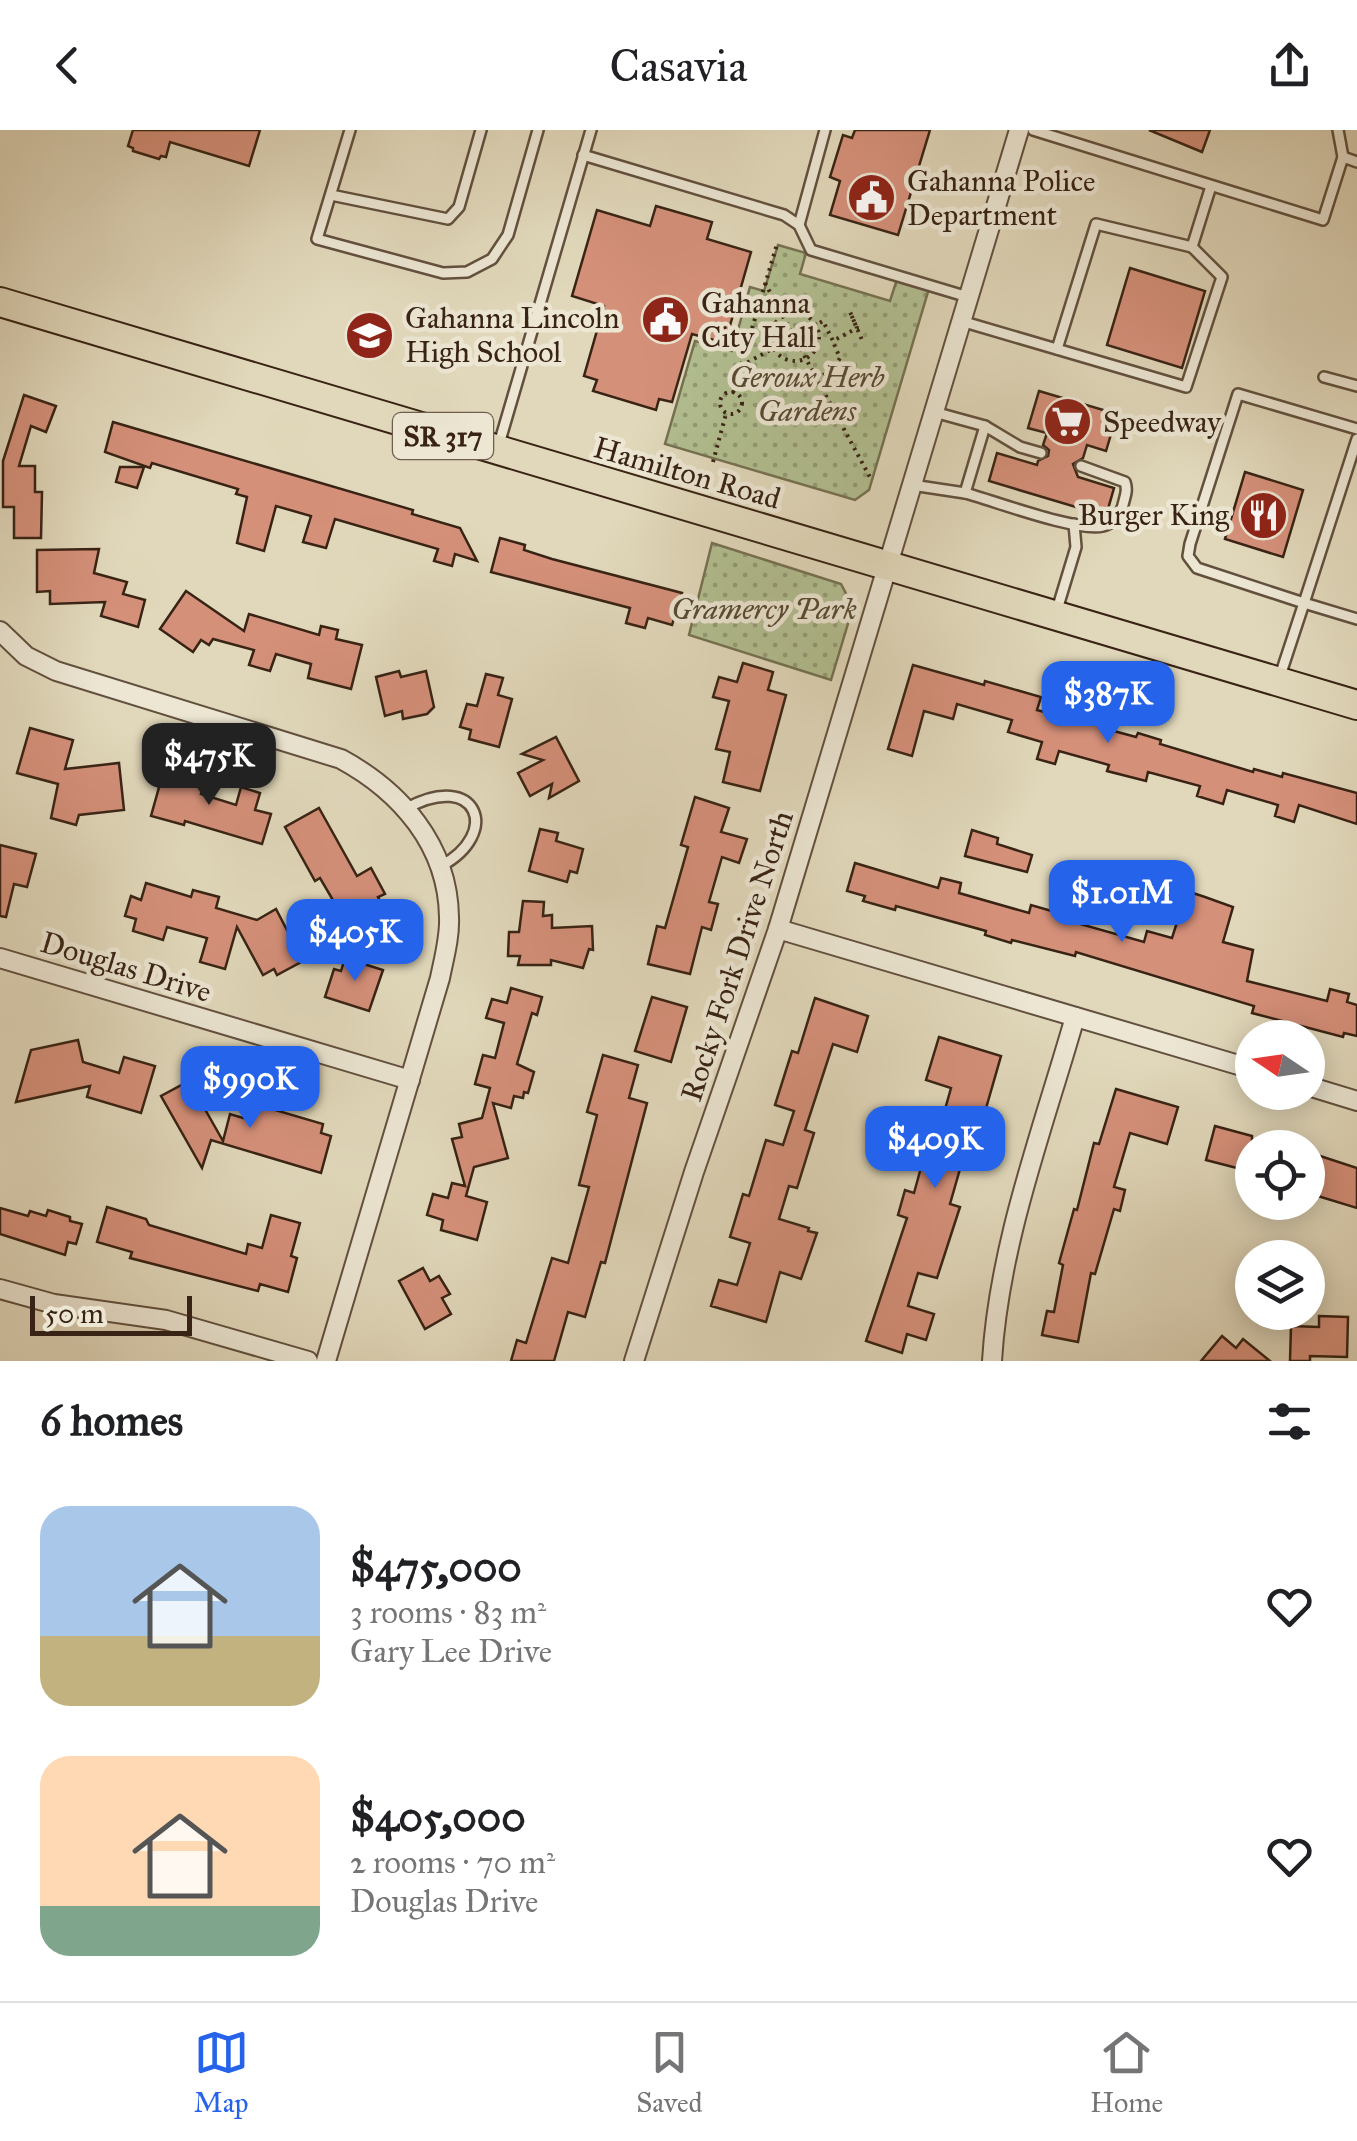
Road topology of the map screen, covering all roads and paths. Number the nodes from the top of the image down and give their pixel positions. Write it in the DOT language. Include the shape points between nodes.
graph roads {
  1 [pos="350,130"];
  2 [pos="481,130"];
  3 [pos="538,130"];
  4 [pos="591,130"];
  5 [pos="825,130"];
  6 [pos="1019,130"];
  7 [pos="1033,130"];
  8 [pos="1338,130"];
  9 [pos="584,154"];
  10 [pos="1343,157"];
  11 [pos="1357,162"];
  12 [pos="1211,186"];
  13 [pos="330,195"];
  14 [pos="799,225"];
  15 [pos="777,244"];
  16 [pos="1192,247"];
  17 [pos="766,283"];
  18 [pos="968,297"];
  19 [pos="0,302"];
  20 [pos="783,316"];
  21 [pos="961,322"];
  22 [pos="817,325"];
  23 [pos="794,337"];
  24 [pos="862,340"];
  25 [pos="833,341"];
  26 [pos="773,349"];
  27 [pos="1057,349"];
  28 [pos="806,359"];
  29 [pos="741,366"];
  30 [pos="1324,377"];
  31 [pos="816,378"];
  32 [pos="1357,386"];
  33 [pos="733,393"];
  34 [pos="934,412"];
  35 [pos="726,414"];
  36 [pos="985,426"];
  37 [pos="1357,429"];
  38 [pos="1357,439"];
  39 [pos="496,452"];
  40 [pos="1040,454"];
  41 [pos="713,462"];
  42 [pos="1081,466"];
  43 [pos="872,481"];
  44 [pos="912,485"];
  45 [pos="966,493"];
  46 [pos="1074,524"];
  47 [pos="888,566"];
  48 [pos="1304,603"];
  49 [pos="1056,616"];
  50 [pos="1357,618"];
  51 [pos="0,632"];
  52 [pos="1278,682"];
  53 [pos="1357,706"];
  54 [pos="406,808"];
  55 [pos="440,867"];
  56 [pos="778,929"];
  57 [pos="0,958"];
  58 [pos="1075,1016"];
  59 [pos="1235,1065"];
  60 [pos="410,1080"];
  61 [pos="1325,1091"];
  62 [pos="1357,1100"];
  63 [pos="0,1289"];
  64 [pos="308,1361"];
  65 [pos="326,1361"];
  66 [pos="634,1361"];
  67 [pos="992,1361"];
  1 -- 13 [label="lane"];
  2 -- 13 [label="lane" via="460,207 448,219"];
  3 -- 13 [label="lane" via="508,235 492,259 467,272 443,273 317,239"];
  4 -- 9 [label="lane"];
  5 -- 14 [label="lane"];
  6 -- 18 [label="street, Rocky Fork Drive North"];
  7 -- 12 [label="lane"];
  8 -- 10 [label="lane"];
  9 -- 14 [label="lane"];
  9 -- 39 [label="lane"];
  10 -- 11 [label="lane"];
  10 -- 12 [label="lane" via="1323,220"];
  12 -- 16 [label="lane"];
  14 -- 18 [label="lane" via="811,250"];
  15 -- 17 [label="path"];
  16 -- 27 [label="lane" via="1096,224"];
  16 -- 27 [label="lane" via="1222,277 1186,386"];
  17 -- 20 [label="path"];
  17 -- 29 [label="path"];
  18 -- 21 [label="street, Rocky Fork Drive North"];
  19 -- 39 [label="main road, Hamilton Road / SR 317"];
  20 -- 22 [label="path" via="800,313"];
  20 -- 23 [label="path"];
  20 -- 26 [label="path" via="772,327"];
  21 -- 27 [label="lane"];
  21 -- 34 [label="street, Rocky Fork Drive North"];
  22 -- 23 [label="path"];
  22 -- 25 [label="path" via="823,321"];
  22 -- 28 [label="path" via="818,344"];
  23 -- 26 [label="path"];
  23 -- 28 [label="path"];
  24 -- 25 [label="path" via="850,312 857,328"];
  25 -- 31 [label="path" via="840,358 832,372"];
  26 -- 28 [label="path" via="787,360"];
  26 -- 29 [label="path"];
  28 -- 31 [label="path"];
  29 -- 33 [label="path"];
  30 -- 32 [label="lane"];
  31 -- 43 [label="path"];
  33 -- 35 [label="path" via="721,399"];
  33 -- 35 [label="path" via="741,406"];
  34 -- 36 [label="lane"];
  34 -- 44 [label="street, Rocky Fork Drive North"];
  35 -- 41 [label="path"];
  36 -- 40 [label="lane"];
  36 -- 45 [label="lane"];
  37 -- 48 [label="lane" via="1238,394 1190,544 1196,568"];
  38 -- 48 [label="lane"];
  39 -- 47 [label="main road, Hamilton Road / SR 317"];
  42 -- 46 [label="lane" via="1120,478 1128,488 1120,515 1109,524"];
  44 -- 45 [label="lane"];
  44 -- 47 [label="street, Rocky Fork Drive North"];
  45 -- 46 [label="lane"];
  46 -- 49 [label="lane" via="1076,547"];
  47 -- 49 [label="main road, Hamilton Road / SR 317"];
  47 -- 56 [label="street, Rocky Fork Drive North"];
  48 -- 50 [label="lane"];
  48 -- 52 [label="lane"];
  49 -- 52 [label="main road, Hamilton Road / SR 317"];
  51 -- 54 [label="street" via="56,672 341,758"];
  52 -- 53 [label="main road, Hamilton Road / SR 317"];
  54 -- 55 [label="street"];
  54 -- 55 [label="lane" via="441,796 472,804 469,842"];
  55 -- 60 [label="street" via="450,917 446,946"];
  56 -- 58 [label="street"];
  56 -- 66 [label="street, Rocky Fork Drive North"];
  57 -- 60 [label="street, Douglas Drive"];
  58 -- 59 [label="street"];
  58 -- 67 [label="street" via="1007,1255"];
  60 -- 65 [label="street"];
  61 -- 62 [label="street"];
  63 -- 64 [label="street" via="166,1320"];
}
